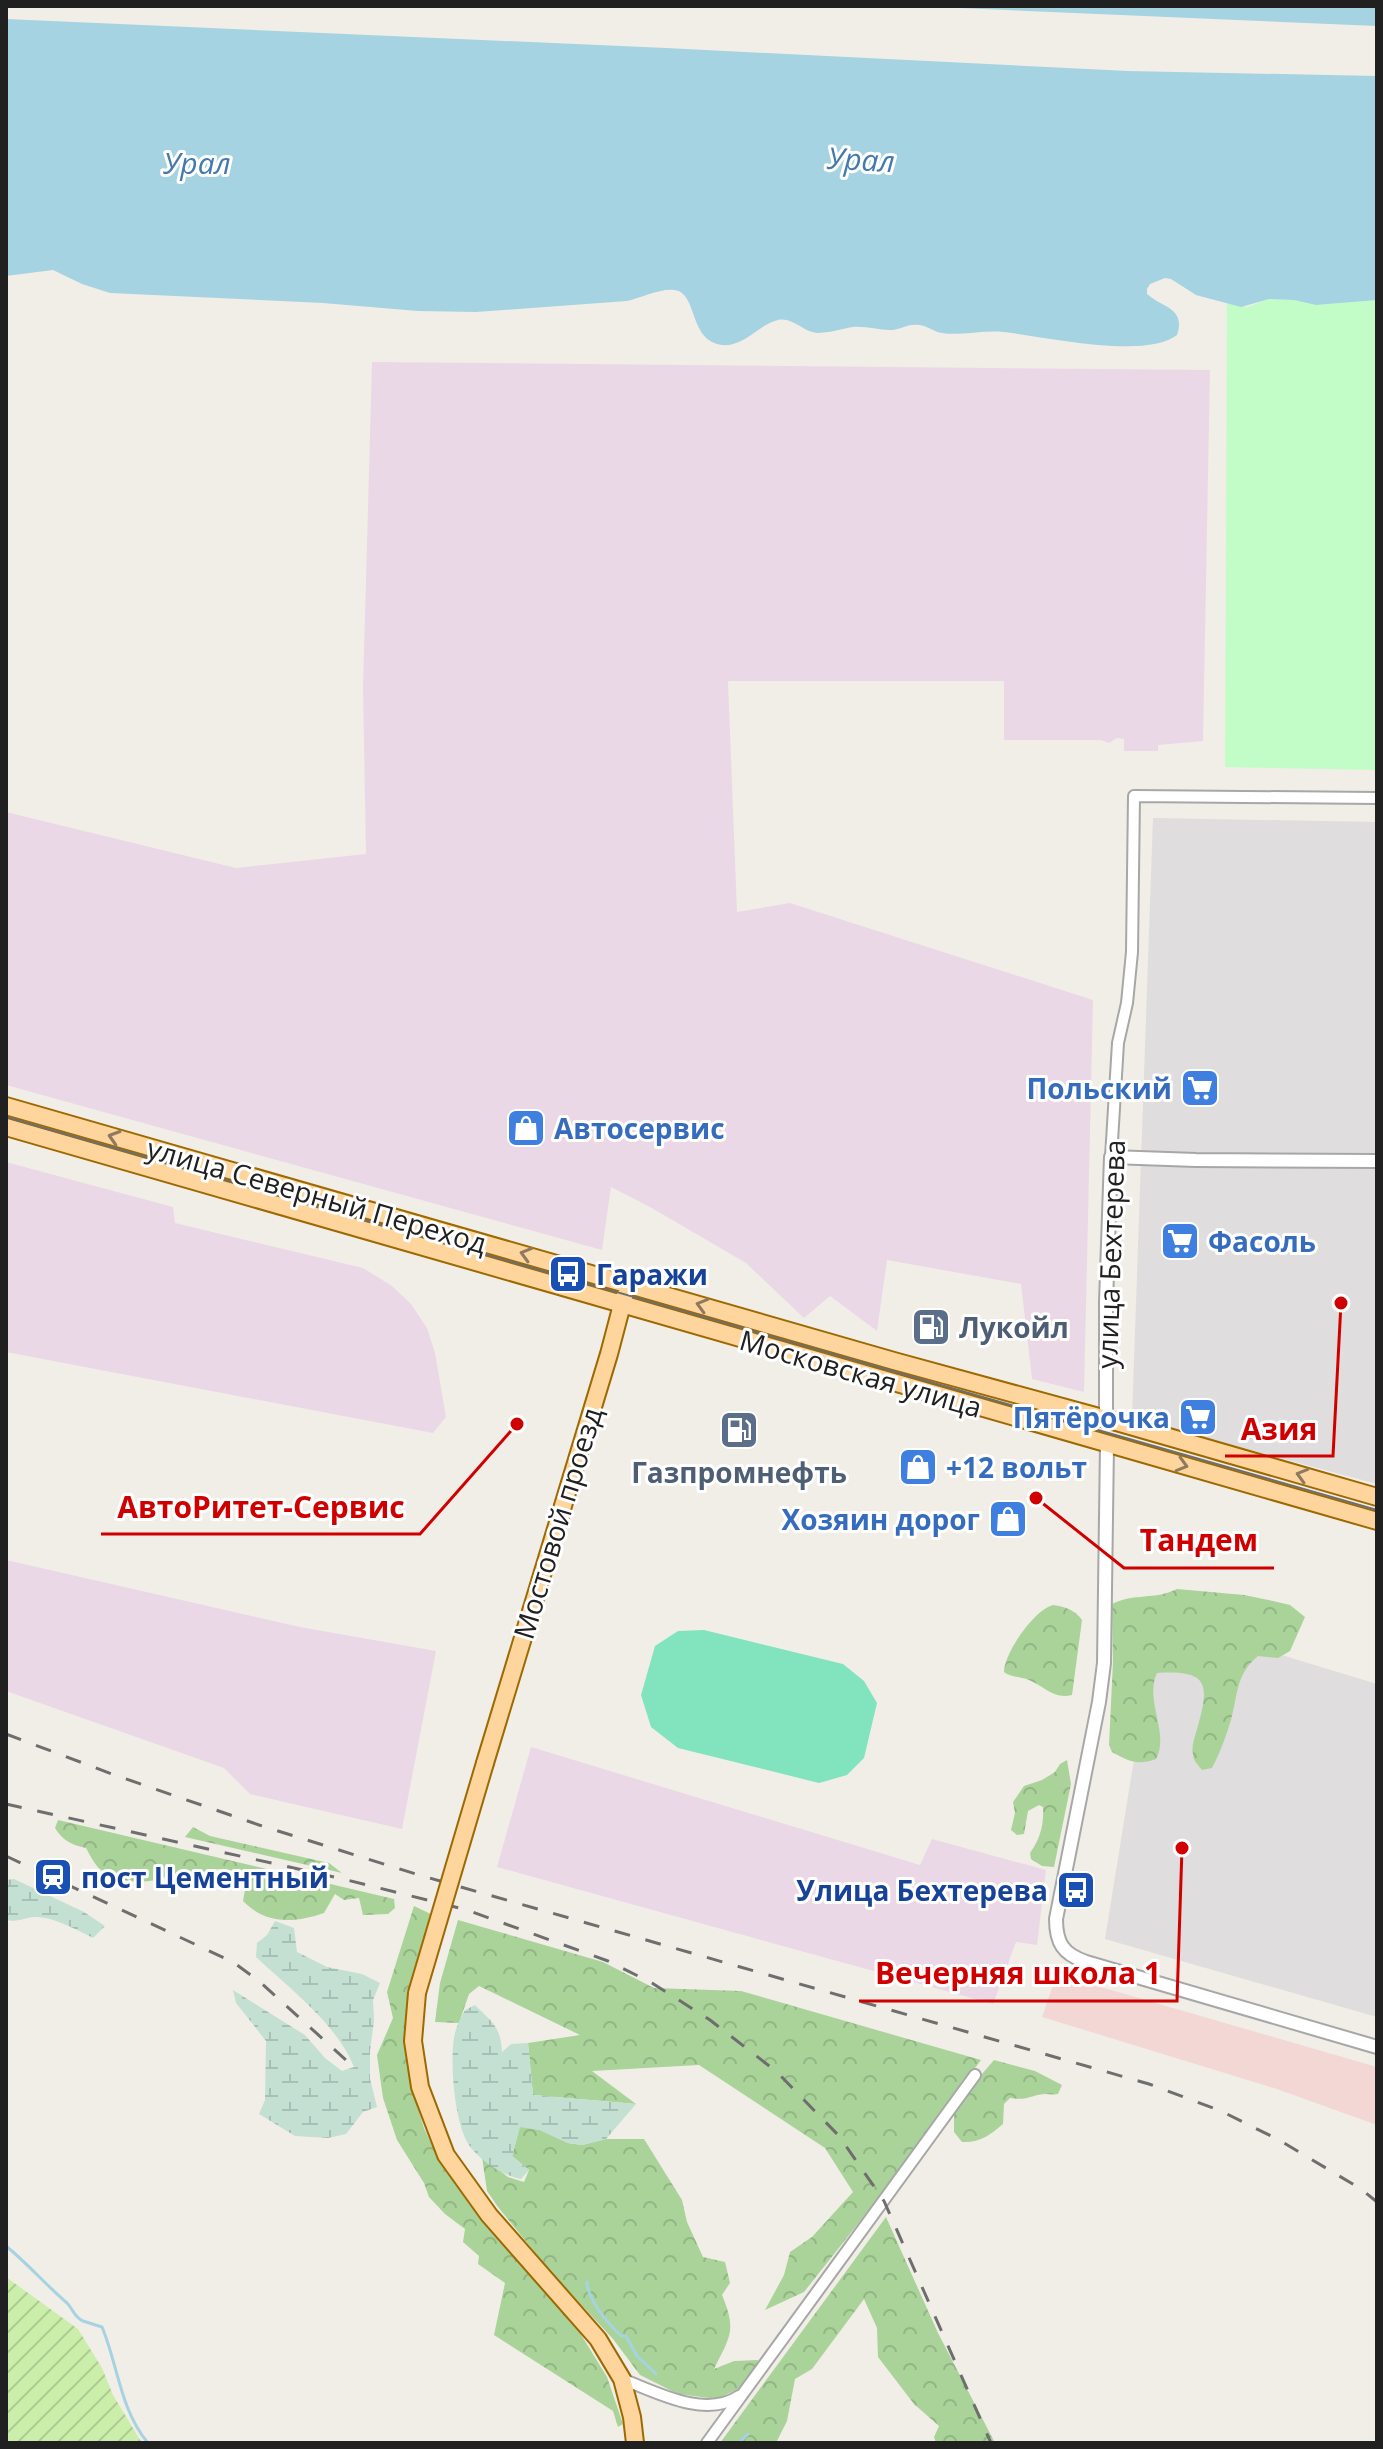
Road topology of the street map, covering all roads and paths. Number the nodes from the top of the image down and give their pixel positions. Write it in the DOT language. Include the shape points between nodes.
graph roads {
  1 [pos="1377,798"];
  2 [pos="6,1106"];
  3 [pos="6,1127"];
  4 [pos="1111,1157"];
  5 [pos="1377,1161"];
  6 [pos="628,1283"];
  7 [pos="622,1305"];
  8 [pos="1106,1419"];
  9 [pos="1107,1444"];
  10 [pos="1377,1497"];
  11 [pos="1377,1521"];
  12 [pos="1377,2047"];
  13 [pos="975,2075"];
  14 [pos="622,2379"];
  15 [pos="744,2393"];
  16 [pos="635,2443"];
  17 [pos="707,2443"];
  1 -- 4 [label="street, улица Бехтерева" via="1134,796 1132,952 1118,1043"];
  6 -- 2 [label="main road, улица Северный Переход, one-way"];
  3 -- 7 [label="main road, улица Северный Переход"];
  4 -- 5 [label="street"];
  4 -- 8 [label="street, улица Бехтерева"];
  6 -- 7 [label="main road, Мостовой проезд"];
  8 -- 6 [label="main road, Московская улица, one-way"];
  7 -- 9 [label="main road, Московская улица"];
  7 -- 14 [label="main road, Мостовой проезд, bridge" via="417,1993 413,2041 420,2087 446,2155 489,2215 598,2339"];
  8 -- 9 [label="main road, улица Бехтерева"];
  10 -- 8 [label="main road, Московская улица, one-way"];
  9 -- 11 [label="main road, Московская улица, one-way"];
  9 -- 12 [label="street, улица Бехтерева" via="1104,1663 1056,1919 1058,1940 1070,1956 1086,1962"];
  13 -- 15 [label="street"];
  14 -- 15 [label="street" via="710,2406"];
  14 -- 16 [label="main road, Мостовой проезд"];
  15 -- 17 [label="street"];
}
